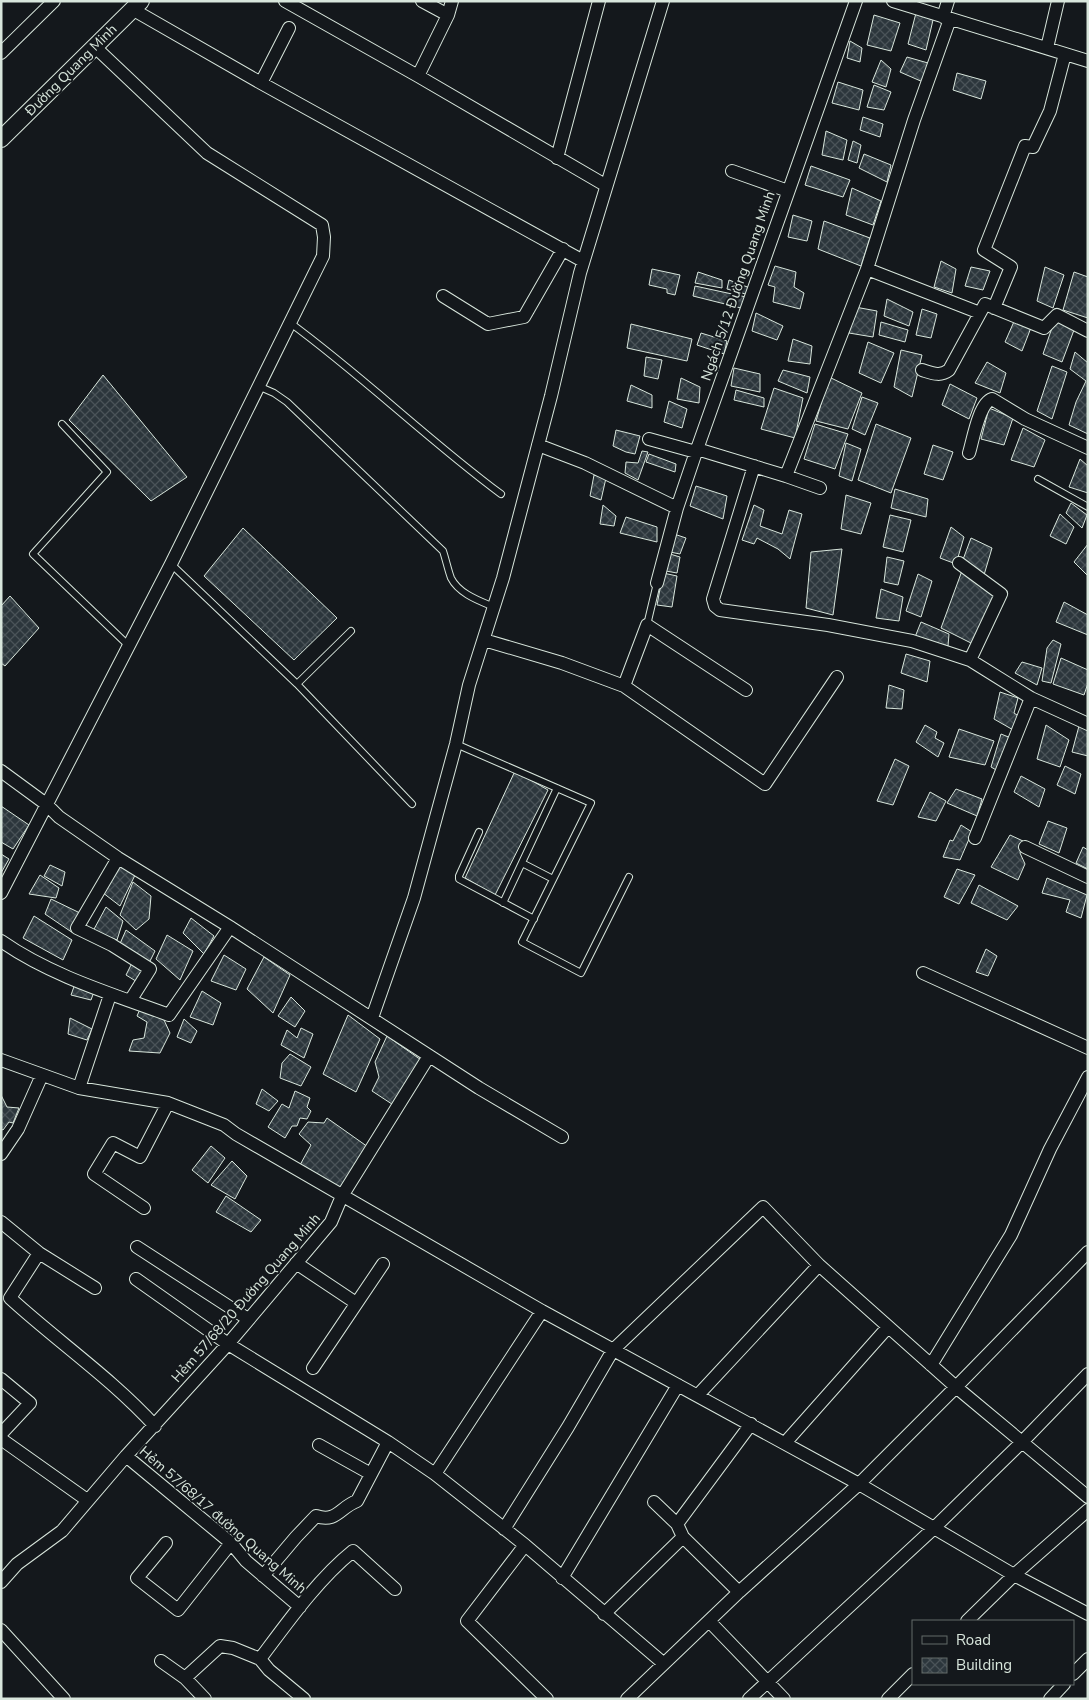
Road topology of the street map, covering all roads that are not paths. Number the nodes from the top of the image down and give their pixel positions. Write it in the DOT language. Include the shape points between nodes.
graph roads {
  1 [pos="54,1"];
  2 [pos="285,1"];
  3 [pos="422,1"];
  4 [pos="452,1"];
  5 [pos="598,1"];
  6 [pos="663,1"];
  7 [pos="856,1"];
  8 [pos="893,1"];
  9 [pos="948,1"];
  10 [pos="1058,1"];
  11 [pos="137,5"];
  12 [pos="448,15"];
  13 [pos="947,18"];
  14 [pos="288,28"];
  15 [pos="94,46"];
  16 [pos="1047,48"];
  17 [pos="1,53"];
  18 [pos="1065,54"];
  19 [pos="1088,61"];
  20 [pos="418,76"];
  21 [pos="261,83"];
  22 [pos="1,139"];
  23 [pos="558,158"];
  24 [pos="732,171"];
  25 [pos="605,185"];
  26 [pos="788,191"];
  27 [pos="563,250"];
  28 [pos="583,261"];
  29 [pos="866,269"];
  30 [pos="443,296"];
  31 [pos="994,308"];
  32 [pos="980,312"];
  33 [pos="289,322"];
  34 [pos="1088,331"];
  35 [pos="922,370"];
  36 [pos="258,386"];
  37 [pos="62,424"];
  38 [pos="649,439"];
  39 [pos="538,445"];
  40 [pos="1088,448"];
  41 [pos="696,450"];
  42 [pos="969,452"];
  43 [pos="754,466"];
  44 [pos="786,476"];
  45 [pos="1038,479"];
  46 [pos="820,488"];
  47 [pos="502,494"];
  48 [pos="677,508"];
  49 [pos="1088,508"];
  50 [pos="958,563"];
  51 [pos="171,564"];
  52 [pos="657,583"];
  53 [pos="494,607"];
  54 [pos="647,625"];
  55 [pos="351,631"];
  56 [pos="484,640"];
  57 [pos="129,646"];
  58 [pos="970,660"];
  59 [pos="837,677"];
  60 [pos="297,684"];
  61 [pos="624,686"];
  62 [pos="746,690"];
  63 [pos="1031,698"];
  64 [pos="1088,724"];
  65 [pos="456,744"];
  66 [pos="1,771"];
  67 [pos="557,788"];
  68 [pos="46,804"];
  69 [pos="412,804"];
  70 [pos="479,832"];
  71 [pos="975,838"];
  72 [pos="1025,846"];
  73 [pos="118,858"];
  74 [pos="522,863"];
  75 [pos="1088,877"];
  76 [pos="629,878"];
  77 [pos="553,880"];
  78 [pos="1,893"];
  79 [pos="504,903"];
  80 [pos="534,918"];
  81 [pos="230,927"];
  82 [pos="1,941"];
  83 [pos="923,972"];
  84 [pos="110,994"];
  85 [pos="130,1000"];
  86 [pos="372,1018"];
  87 [pos="1088,1048"];
  88 [pos="428,1056"];
  89 [pos="1,1060"];
  90 [pos="42,1074"];
  91 [pos="1088,1077"];
  92 [pos="80,1088"];
  93 [pos="168,1103"];
  94 [pos="562,1137"];
  95 [pos="1,1154"];
  96 [pos="342,1196"];
  97 [pos="144,1208"];
  98 [pos="1,1222"];
  99 [pos="137,1247"];
  100 [pos="1088,1252"];
  101 [pos="38,1253"];
  102 [pos="296,1263"];
  103 [pos="383,1264"];
  104 [pos="819,1266"];
  105 [pos="136,1279"];
  106 [pos="95,1288"];
  107 [pos="356,1303"];
  108 [pos="542,1311"];
  109 [pos="248,1319"];
  110 [pos="888,1327"];
  111 [pos="228,1344"];
  112 [pos="613,1350"];
  113 [pos="932,1365"];
  114 [pos="314,1368"];
  115 [pos="1088,1374"];
  116 [pos="1,1379"];
  117 [pos="678,1385"];
  118 [pos="956,1387"];
  119 [pos="698,1395"];
  120 [pos="752,1424"];
  121 [pos="155,1426"];
  122 [pos="1,1434"];
  123 [pos="1,1439"];
  124 [pos="388,1442"];
  125 [pos="1022,1442"];
  126 [pos="785,1443"];
  127 [pos="319,1445"];
  128 [pos="126,1456"];
  129 [pos="371,1474"];
  130 [pos="435,1474"];
  131 [pos="859,1484"];
  132 [pos="1088,1497"];
  133 [pos="87,1500"];
  134 [pos="654,1502"];
  135 [pos="1088,1510"];
  136 [pos="677,1524"];
  137 [pos="934,1528"];
  138 [pos="504,1529"];
  139 [pos="683,1537"];
  140 [pos="166,1543"];
  141 [pos="231,1543"];
  142 [pos="525,1545"];
  143 [pos="1014,1575"];
  144 [pos="263,1576"];
  145 [pos="562,1578"];
  146 [pos="1,1582"];
  147 [pos="394,1588"];
  148 [pos="739,1592"];
  149 [pos="300,1607"];
  150 [pos="604,1614"];
  151 [pos="1088,1614"];
  152 [pos="968,1620"];
  153 [pos="709,1621"];
  154 [pos="1,1630"];
  155 [pos="260,1659"];
  156 [pos="1088,1659"];
  157 [pos="161,1661"];
  158 [pos="664,1663"];
  159 [pos="1074,1673"];
  160 [pos="912,1675"];
  161 [pos="185,1678"];
  162 [pos="768,1680"];
  163 [pos="1063,1685"];
  164 [pos="64,1699"];
  165 [pos="205,1699"];
  166 [pos="304,1699"];
  167 [pos="547,1699"];
  168 [pos="627,1699"];
  169 [pos="748,1699"];
  170 [pos="784,1699"];
  171 [pos="888,1699"];
  172 [pos="1050,1699"];
  1 -- 17 [label="street"];
  2 -- 20 [label="street"];
  3 -- 12 [label="street"];
  4 -- 12 [label="street"];
  5 -- 23 [label="street"];
  6 -- 25 [label="street"];
  7 -- 26 [label="street, Ngách 5/12 Đường Quang Minh"];
  8 -- 13 [label="street"];
  9 -- 13 [label="street"];
  10 -- 16 [label="street"];
  11 -- 15 [label="street, Đường Quang Minh"];
  11 -- 21 [label="street"];
  12 -- 20 [label="street"];
  13 -- 16 [label="street"];
  13 -- 29 [label="street"];
  14 -- 21 [label="street"];
  15 -- 22 [label="street, Đường Quang Minh"];
  15 -- 33 [label="street" via="207,153 322,225 323,256"];
  16 -- 18 [label="street"];
  18 -- 19 [label="street"];
  18 -- 31 [label="street" via="1050,110 1033,147 1025,146 984,250 1011,267"];
  20 -- 23 [label="street"];
  21 -- 27 [label="street"];
  23 -- 25 [label="street"];
  24 -- 26 [label="street"];
  25 -- 28 [label="street"];
  26 -- 41 [label="street, Ngách 5/12 Đường Quang Minh"];
  27 -- 28 [label="street"];
  27 -- 30 [label="street" via="524,317 488,324"];
  28 -- 39 [label="street"];
  29 -- 32 [label="street"];
  29 -- 44 [label="street"];
  31 -- 32 [label="street" via="985,304"];
  31 -- 34 [label="street" via="1044,328 1057,314"];
  32 -- 35 [label="street" via="949,370 942,374"];
  33 -- 36 [label="street"];
  33 -- 47 [label="lane" via="339,359 454,458"];
  36 -- 51 [label="street"];
  36 -- 53 [label="lane" via="287,402 443,552 457,587"];
  37 -- 57 [label="lane" via="106,472 33,554"];
  38 -- 41 [label="street"];
  39 -- 48 [label="street" via="585,463"];
  39 -- 53 [label="street"];
  40 -- 42 [label="street" via="1025,419 992,399 982,408"];
  41 -- 43 [label="street"];
  41 -- 48 [label="street, Ngách 5/12 Đường Quang Minh"];
  43 -- 44 [label="street"];
  43 -- 58 [label="street" via="713,599 715,606 720,610 828,625 912,642"];
  44 -- 46 [label="street"];
  45 -- 49 [label="lane"];
  48 -- 52 [label="street, Ngách 5/12 Đường Quang Minh"];
  50 -- 58 [label="street" via="1001,594"];
  51 -- 57 [label="street"];
  51 -- 60 [label="lane"];
  52 -- 54 [label="lane"];
  53 -- 56 [label="street"];
  54 -- 61 [label="street"];
  54 -- 62 [label="street"];
  55 -- 60 [label="lane"];
  56 -- 61 [label="street"];
  56 -- 65 [label="street" via="469,684"];
  57 -- 68 [label="street"];
  58 -- 63 [label="street"];
  59 -- 61 [label="street" via="765,784"];
  60 -- 69 [label="lane"];
  63 -- 64 [label="street"];
  63 -- 71 [label="street"];
  65 -- 67 [label="lane"];
  65 -- 86 [label="street" via="414,898"];
  66 -- 68 [label="street"];
  67 -- 74 [label="lane"];
  67 -- 77 [label="lane" via="591,803"];
  68 -- 73 [label="street"];
  68 -- 78 [label="street"];
  70 -- 79 [label="lane" via="459,878"];
  72 -- 75 [label="street"];
  73 -- 81 [label="street"];
  73 -- 85 [label="street" via="77,928 150,969"];
  74 -- 77 [label="lane"];
  74 -- 79 [label="lane"];
  76 -- 80 [label="lane" via="581,973 522,942"];
  77 -- 80 [label="lane"];
  79 -- 80 [label="lane"];
  81 -- 85 [label="street" via="169,1015"];
  81 -- 86 [label="street"];
  82 -- 84 [label="street" via="19,954"];
  83 -- 87 [label="street"];
  84 -- 85 [label="street"];
  84 -- 92 [label="street"];
  86 -- 88 [label="street"];
  88 -- 94 [label="street"];
  88 -- 96 [label="street, Hẻm 57/68/20 Đường Quang Minh"];
  89 -- 90 [label="street"];
  90 -- 92 [label="street"];
  90 -- 95 [label="street" via="18,1129"];
  91 -- 113 [label="street" via="1010,1235"];
  92 -- 93 [label="street"];
  93 -- 96 [label="street" via="224,1125"];
  93 -- 97 [label="street" via="140,1158 113,1143 94,1174"];
  96 -- 102 [label="street, Hẻm 57/68/20 Đường Quang Minh" via="331,1222"];
  96 -- 108 [label="street"];
  98 -- 101 [label="street"];
  99 -- 109 [label="street"];
  100 -- 118 [label="street"];
  101 -- 106 [label="street"];
  101 -- 121 [label="street" via="10,1298 120,1390"];
  102 -- 107 [label="street"];
  102 -- 109 [label="street, Hẻm 57/68/20 Đường Quang Minh"];
  103 -- 107 [label="street"];
  104 -- 110 [label="street"];
  104 -- 112 [label="street" via="763,1207"];
  104 -- 119 [label="street"];
  105 -- 111 [label="street"];
  107 -- 114 [label="street"];
  108 -- 112 [label="street"];
  108 -- 130 [label="street"];
  109 -- 111 [label="street, Hẻm 57/68/20 Đường Quang Minh"];
  110 -- 113 [label="street"];
  110 -- 126 [label="street"];
  111 -- 121 [label="street, Hẻm 57/68/20 Đường Quang Minh"];
  111 -- 124 [label="street"];
  112 -- 117 [label="street"];
  112 -- 138 [label="street"];
  113 -- 118 [label="street"];
  115 -- 125 [label="street"];
  116 -- 122 [label="street" via="30,1403"];
  117 -- 119 [label="street"];
  117 -- 145 [label="street"];
  118 -- 125 [label="street"];
  118 -- 131 [label="street"];
  119 -- 120 [label="street"];
  120 -- 126 [label="street"];
  120 -- 136 [label="street"];
  121 -- 128 [label="street, Hẻm 57/68/20 Đường Quang Minh"];
  123 -- 133 [label="street"];
  124 -- 129 [label="street"];
  124 -- 130 [label="street"];
  125 -- 132 [label="street"];
  125 -- 137 [label="street"];
  126 -- 131 [label="street"];
  127 -- 129 [label="street"];
  128 -- 133 [label="street, Hẻm 57/68/20 Đường Quang Minh"];
  128 -- 141 [label="street, Hẻm 57/68/17 đường Quang Minh"];
  129 -- 144 [label="street" via="357,1500 338,1515 325,1519 316,1516"];
  130 -- 138 [label="street"];
  131 -- 137 [label="street"];
  131 -- 148 [label="street"];
  133 -- 146 [label="street, Hẻm 57/68/20 Đường Quang Minh" via="62,1531 17,1564"];
  134 -- 136 [label="street"];
  135 -- 143 [label="street"];
  136 -- 139 [label="street"];
  137 -- 143 [label="street"];
  137 -- 162 [label="street"];
  138 -- 142 [label="street"];
  139 -- 148 [label="street"];
  139 -- 150 [label="street"];
  140 -- 141 [label="street" via="137,1578 178,1610"];
  141 -- 144 [label="street, Hẻm 57/68/17 đường Quang Minh"];
  142 -- 145 [label="street"];
  142 -- 167 [label="street" via="466,1621"];
  143 -- 151 [label="street"];
  143 -- 152 [label="street"];
  144 -- 149 [label="street, Hẻm 57/68/17 đường Quang Minh"];
  145 -- 150 [label="street"];
  147 -- 149 [label="street, Hẻm 57/68/17 đường Quang Minh" via="353,1551 339,1562"];
  148 -- 153 [label="street"];
  149 -- 155 [label="street, Hẻm 57/68/17 đường Quang Minh"];
  150 -- 158 [label="street"];
  153 -- 158 [label="street"];
  153 -- 162 [label="street"];
  154 -- 164 [label="street"];
  155 -- 161 [label="street" via="220,1646"];
  155 -- 166 [label="street"];
  156 -- 159 [label="street"];
  157 -- 161 [label="street"];
  158 -- 168 [label="street"];
  160 -- 171 [label="street"];
  161 -- 165 [label="street"];
  162 -- 169 [label="street"];
  162 -- 170 [label="street"];
  163 -- 172 [label="street"];
}
